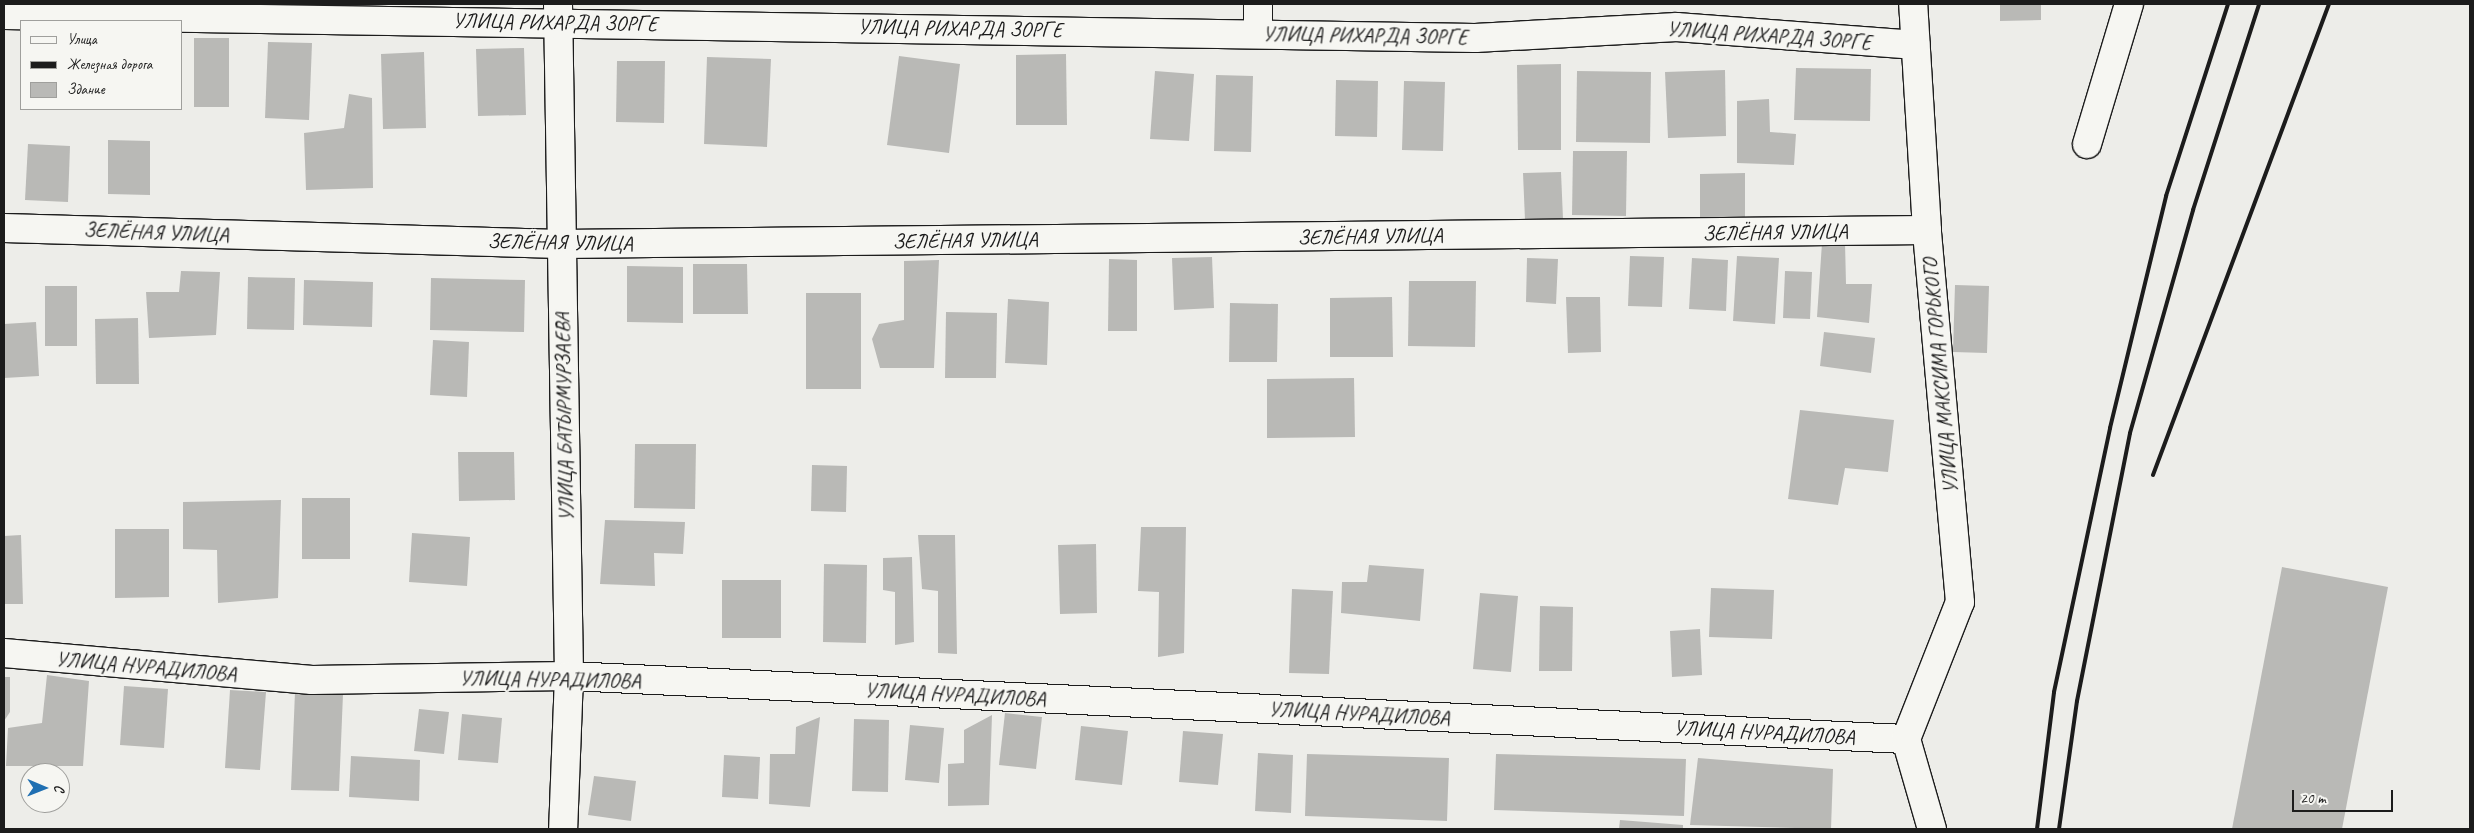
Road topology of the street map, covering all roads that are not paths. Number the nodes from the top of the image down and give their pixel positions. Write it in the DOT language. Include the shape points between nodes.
graph roads {
  1 [pos="1258,4"];
  2 [pos="1913,4"];
  3 [pos="2129,4"];
  4 [pos="558,13"];
  5 [pos="4,15"];
  6 [pos="1258,33"];
  7 [pos="1916,45"];
  8 [pos="2087,144"];
  9 [pos="4,228"];
  10 [pos="1927,230"];
  11 [pos="560,244"];
  12 [pos="4,653"];
  13 [pos="568,676"];
  14 [pos="1906,739"];
  15 [pos="563,829"];
  16 [pos="1932,829"];
  1 -- 6 [label="street"];
  2 -- 7 [label="street, УЛИЦА МАКСИМА ГОРЬКОГО"];
  3 -- 8 [label="street"];
  4 -- 5 [label="street, УЛИЦА РИХАРДА ЗОРГЕ"];
  4 -- 6 [label="street, УЛИЦА РИХАРДА ЗОРГЕ"];
  4 -- 11 [label="street, УЛИЦА БАТЫРМУРЗАЕВА"];
  6 -- 7 [label="street, УЛИЦА РИХАРДА ЗОРГЕ" via="1475,38 1678,27"];
  7 -- 10 [label="street, УЛИЦА МАКСИМА ГОРЬКОГО"];
  9 -- 11 [label="street, ЗЕЛЁНАЯ УЛИЦА"];
  10 -- 11 [label="street, ЗЕЛЁНАЯ УЛИЦА"];
  10 -- 14 [label="street, УЛИЦА МАКСИМА ГОРЬКОГО" via="1960,602"];
  11 -- 13 [label="street, УЛИЦА БАТЫРМУРЗАЕВА"];
  12 -- 13 [label="street, УЛИЦА НУРАДИЛОВА" via="312,680"];
  13 -- 14 [label="street, УЛИЦА НУРАДИЛОВА"];
  13 -- 15 [label="street, УЛИЦА БАТЫРМУРЗАЕВА"];
  14 -- 16 [label="street"];
}
